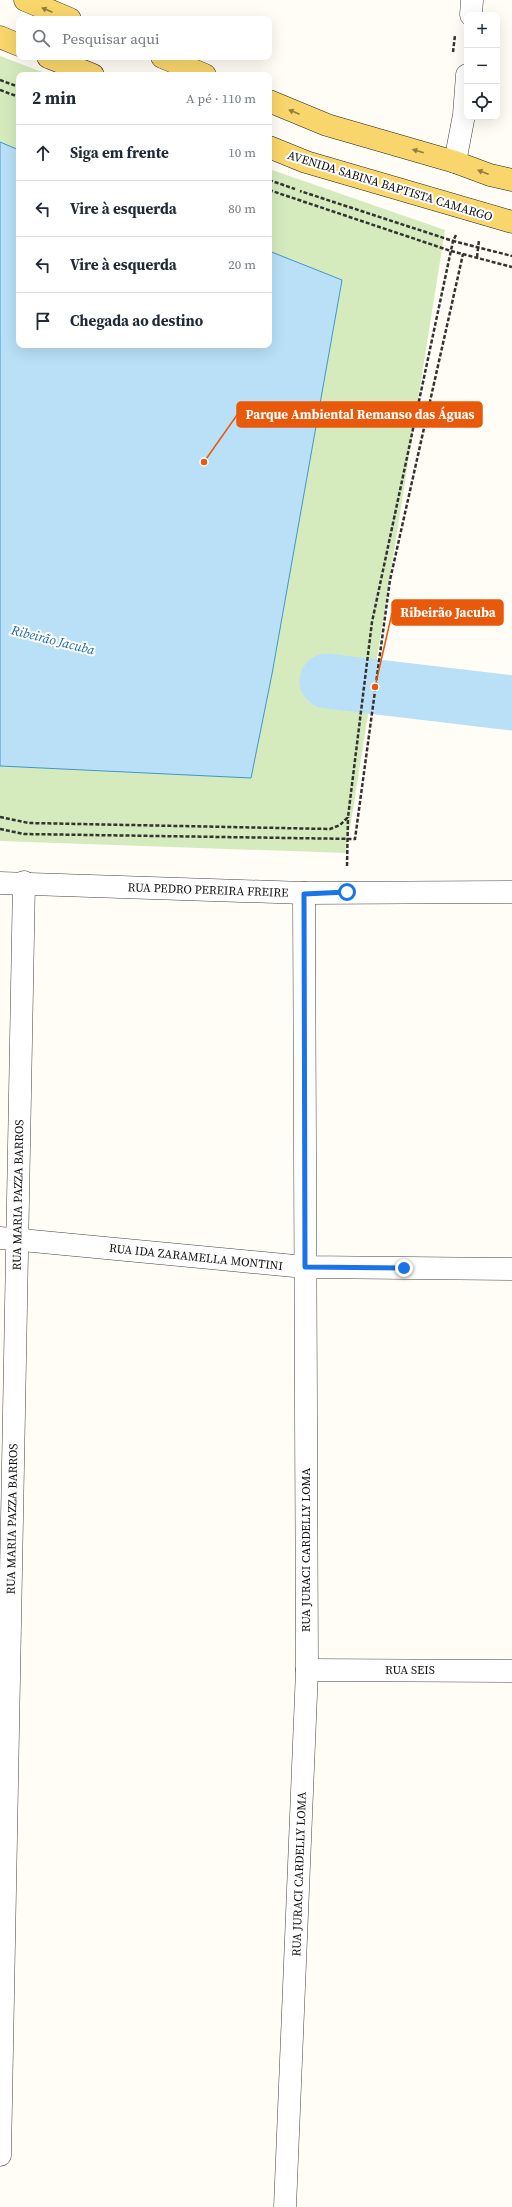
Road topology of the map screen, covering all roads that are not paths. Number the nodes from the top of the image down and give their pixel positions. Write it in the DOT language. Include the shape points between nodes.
graph roads {
  1 [pos="25,0"];
  2 [pos="472,0"];
  3 [pos="471,12"];
  4 [pos="63,16"];
  5 [pos="0,37"];
  6 [pos="16,44"];
  7 [pos="55,60"];
  8 [pos="169,60"];
  9 [pos="85,72"];
  10 [pos="198,72"];
  11 [pos="466,84"];
  12 [pos="272,102"];
  13 [pos="272,148"];
  14 [pos="455,162"];
  15 [pos="512,180"];
  16 [pos="512,222"];
  17 [pos="24,882"];
  18 [pos="0,883"];
  19 [pos="512,892"];
  20 [pos="304,894"];
  21 [pos="9,1239"];
  22 [pos="305,1267"];
  23 [pos="512,1270"];
  24 [pos="307,1670"];
  25 [pos="512,1671"];
  26 [pos="0,2155"];
  27 [pos="285,2207"];
  4 -- 1 [label="main road, one-way"];
  2 -- 3 [label="street"];
  5 -- 6 [label="main road"];
  7 -- 9 [label="main road"];
  8 -- 10 [label="main road"];
  11 -- 14 [label="street" via="464,115"];
  14 -- 12 [label="main road, one-way" via="327,125"];
  13 -- 16 [label="main road, AVENIDA SABINA BAPTISTA CAMARGO" via="306,162"];
  15 -- 14 [label="main road, one-way"];
  17 -- 18 [label="street, RUA PEDRO PEREIRA FREIRE"];
  17 -- 20 [label="street, RUA PEDRO PEREIRA FREIRE"];
  17 -- 21 [label="street, RUA MARIA PAZZA BARROS"];
  19 -- 20 [label="street, RUA PEDRO PEREIRA FREIRE"];
  20 -- 22 [label="street, RUA JURACI CARDELLY LOMA"];
  21 -- 22 [label="street, RUA IDA ZARAMELLA MONTINI"];
  21 -- 26 [label="street, RUA MARIA PAZZA BARROS"];
  22 -- 23 [label="street, RUA IDA ZARAMELLA MONTINI"];
  22 -- 24 [label="street, RUA JURACI CARDELLY LOMA"];
  24 -- 25 [label="street, RUA SEIS"];
  24 -- 27 [label="street, RUA JURACI CARDELLY LOMA"];
}
